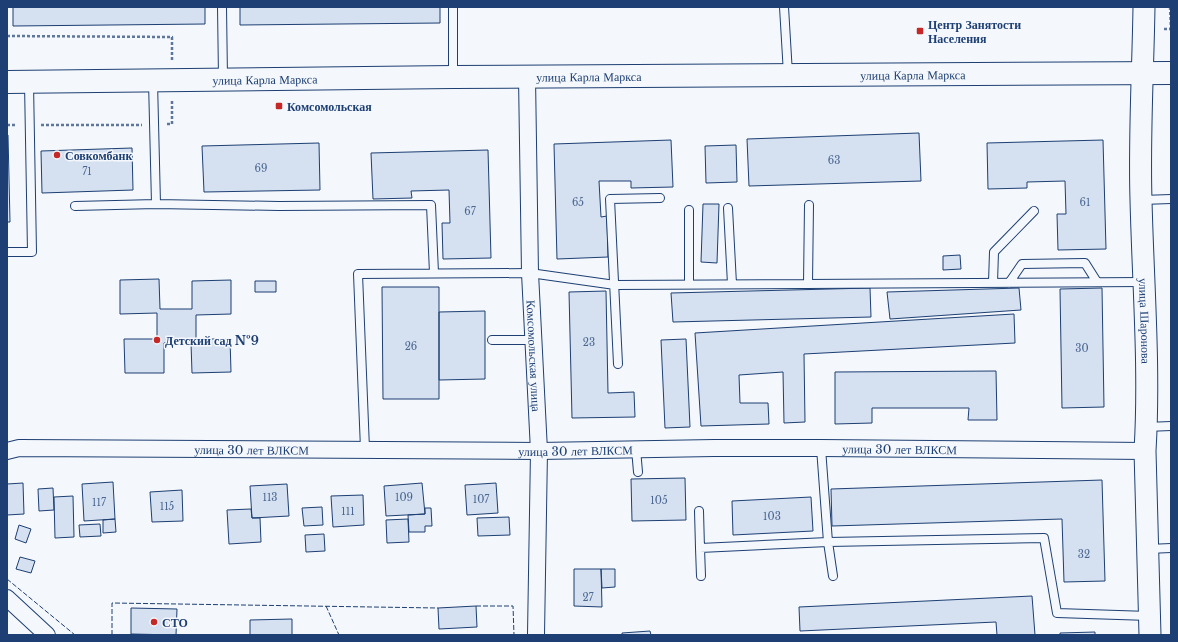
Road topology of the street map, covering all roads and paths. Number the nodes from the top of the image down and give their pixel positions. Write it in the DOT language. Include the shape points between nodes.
graph roads {
  1 [pos="222,7"];
  2 [pos="453,7"];
  3 [pos="784,7"];
  4 [pos="1144,7"];
  5 [pos="1170,7"];
  6 [pos="1171,29"];
  7 [pos="7,36"];
  8 [pos="1142,73"];
  9 [pos="1171,73"];
  10 [pos="788,76"];
  11 [pos="453,77"];
  12 [pos="527,77"];
  13 [pos="224,80"];
  14 [pos="162,81"];
  15 [pos="7,82"];
  16 [pos="28,82"];
  17 [pos="154,124"];
  18 [pos="7,125"];
  19 [pos="30,125"];
  20 [pos="660,198"];
  21 [pos="1171,199"];
  22 [pos="1141,200"];
  23 [pos="156,204"];
  24 [pos="809,205"];
  25 [pos="75,206"];
  26 [pos="728,208"];
  27 [pos="689,210"];
  28 [pos="1034,211"];
  29 [pos="7,252"];
  30 [pos="434,273"];
  31 [pos="530,273"];
  32 [pos="1097,282"];
  33 [pos="1144,282"];
  34 [pos="993,283"];
  35 [pos="1009,283"];
  36 [pos="689,284"];
  37 [pos="732,284"];
  38 [pos="808,284"];
  39 [pos="615,285"];
  40 [pos="492,340"];
  41 [pos="534,340"];
  42 [pos="618,364"];
  43 [pos="1171,426"];
  44 [pos="1146,427"];
  45 [pos="822,448"];
  46 [pos="365,449"];
  47 [pos="636,449"];
  48 [pos="7,451"];
  49 [pos="540,451"];
  50 [pos="1145,451"];
  51 [pos="638,472"];
  52 [pos="699,511"];
  53 [pos="828,542"];
  54 [pos="700,548"];
  55 [pos="1171,548"];
  56 [pos="1148,549"];
  57 [pos="701,576"];
  58 [pos="833,576"];
  59 [pos="7,598"];
  60 [pos="1150,625"];
  61 [pos="47,635"];
  62 [pos="536,635"];
  1 -- 13 [label="lane"];
  2 -- 11 [label="lane"];
  3 -- 10 [label="lane"];
  4 -- 8 [label="street, улица Шаронова"];
  5 -- 6 [label="path"];
  7 -- 14 [label="path" via="172,37"];
  8 -- 9 [label="main road, улица Карла Маркса"];
  8 -- 10 [label="main road, улица Карла Маркса"];
  8 -- 22 [label="street, улица Шаронова"];
  10 -- 12 [label="main road, улица Карла Маркса"];
  11 -- 12 [label="main road, улица Карла Маркса"];
  11 -- 13 [label="main road, улица Карла Маркса"];
  12 -- 31 [label="street, Комсомольская улица"];
  13 -- 14 [label="main road, улица Карла Маркса"];
  14 -- 16 [label="main road, улица Карла Маркса"];
  14 -- 17 [label="lane"];
  14 -- 17 [label="path" via="172,124"];
  15 -- 16 [label="main road, улица Карла Маркса"];
  16 -- 19 [label="lane"];
  17 -- 19 [label="path"];
  17 -- 23 [label="lane"];
  18 -- 19 [label="path"];
  19 -- 29 [label="lane" via="32,252"];
  20 -- 39 [label="lane" via="610,199"];
  21 -- 22 [label="lane"];
  22 -- 33 [label="street, улица Шаронова"];
  23 -- 25 [label="lane"];
  23 -- 30 [label="lane" via="431,206"];
  24 -- 38 [label="lane"];
  26 -- 37 [label="lane"];
  27 -- 36 [label="lane"];
  28 -- 34 [label="lane" via="994,252"];
  30 -- 31 [label="lane"];
  30 -- 46 [label="lane" via="358,274"];
  31 -- 39 [label="lane"];
  31 -- 41 [label="street, Комсомольская улица"];
  32 -- 33 [label="lane"];
  32 -- 35 [label="lane"];
  32 -- 35 [label="lane" via="1085,263 1069,263 1022,264"];
  33 -- 44 [label="street, улица Шаронова"];
  34 -- 35 [label="lane"];
  34 -- 38 [label="lane"];
  36 -- 37 [label="lane"];
  36 -- 39 [label="lane"];
  37 -- 38 [label="lane"];
  39 -- 42 [label="lane"];
  40 -- 41 [label="lane"];
  41 -- 49 [label="street, Комсомольская улица"];
  43 -- 44 [label="lane"];
  44 -- 50 [label="street, улица Шаронова"];
  45 -- 47 [label="street, улица 30 лет ВЛКСМ"];
  45 -- 50 [label="street, улица 30 лет ВЛКСМ"];
  45 -- 53 [label="lane"];
  46 -- 48 [label="street, улица 30 лет ВЛКСМ" via="19,448"];
  46 -- 49 [label="street, улица 30 лет ВЛКСМ"];
  47 -- 49 [label="street, улица 30 лет ВЛКСМ"];
  47 -- 51 [label="lane"];
  49 -- 62 [label="street, Комсомольская улица"];
  50 -- 56 [label="street, улица Шаронова"];
  52 -- 54 [label="lane"];
  53 -- 54 [label="lane"];
  53 -- 58 [label="lane"];
  53 -- 60 [label="lane" via="1044,538 1057,613"];
  54 -- 57 [label="lane"];
  55 -- 56 [label="lane"];
  56 -- 60 [label="street, улица Шаронова"];
  59 -- 61 [label="street"];
}
